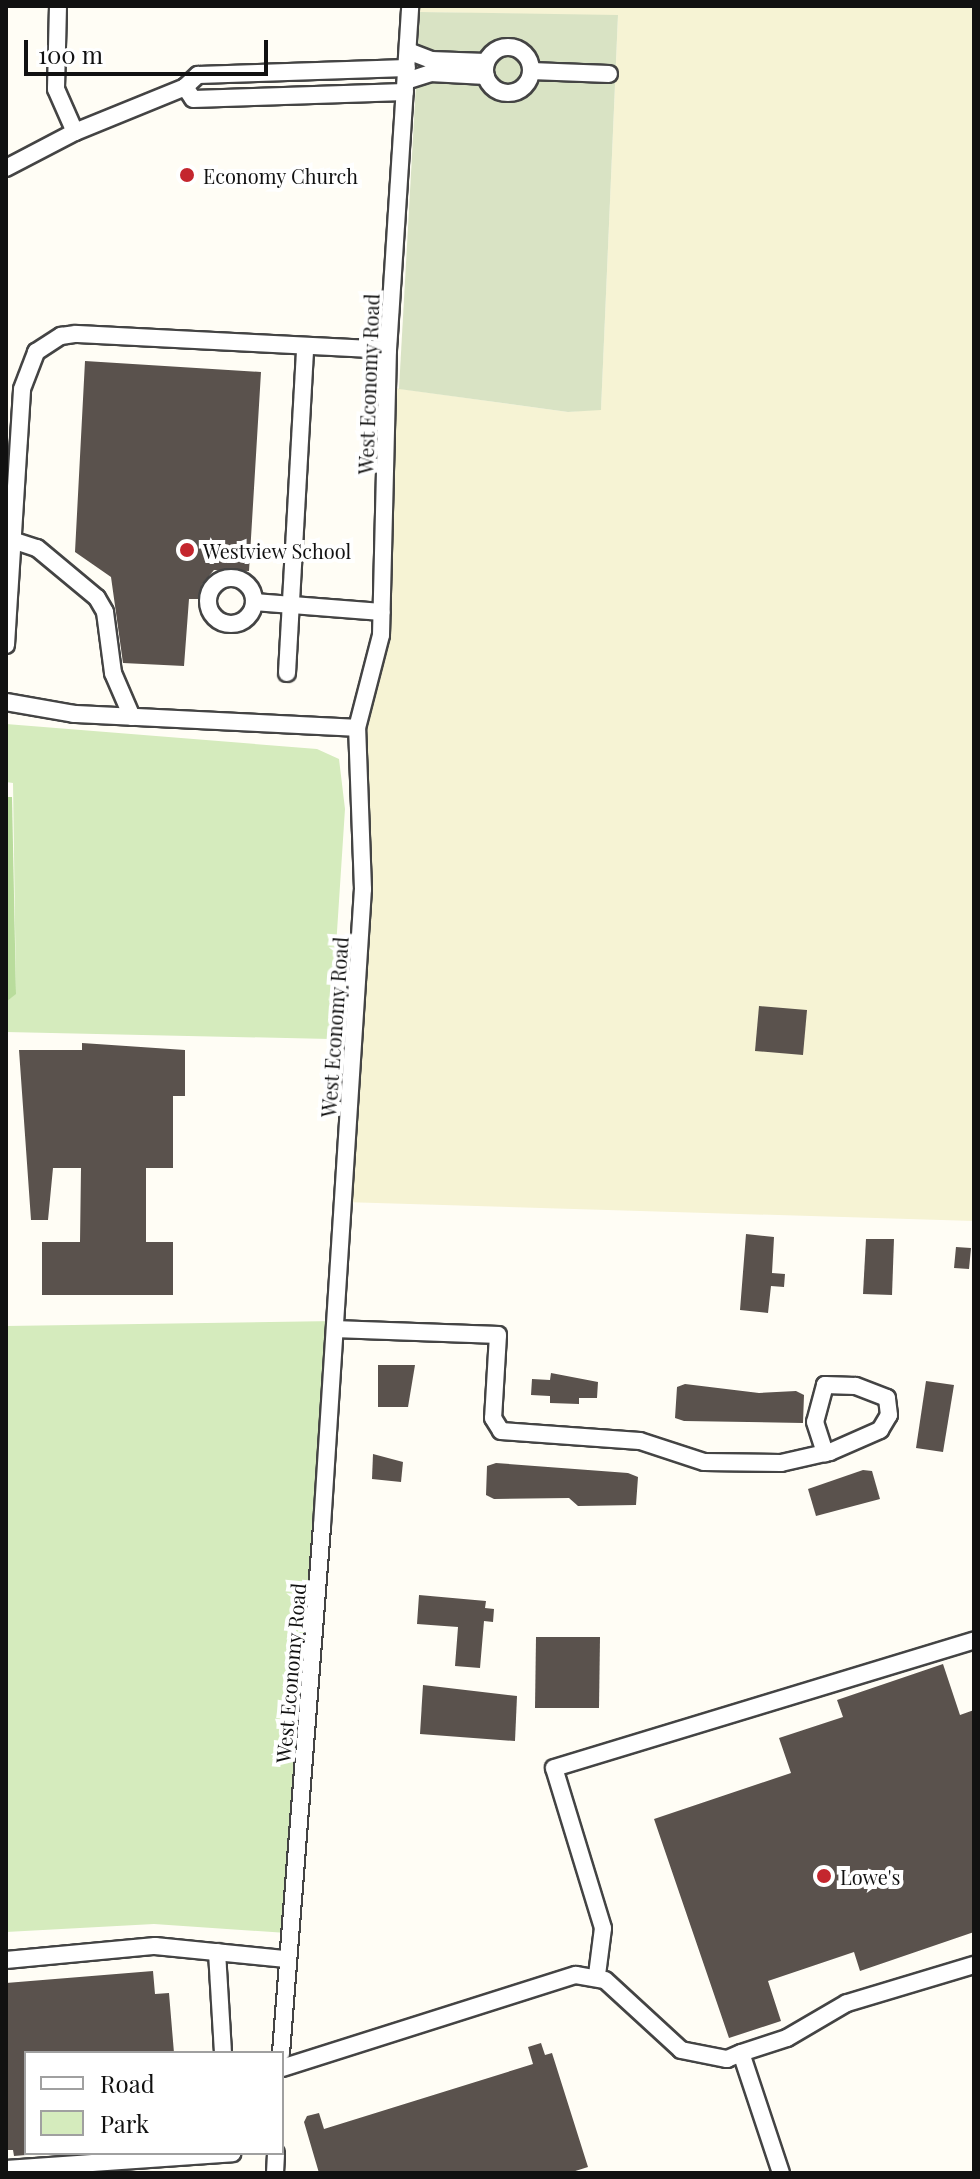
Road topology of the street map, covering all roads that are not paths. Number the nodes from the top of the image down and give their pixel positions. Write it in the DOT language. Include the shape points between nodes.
graph roads {
  1 [pos="58,6"];
  2 [pos="410,6"];
  3 [pos="486,69"];
  4 [pos="531,71"];
  5 [pos="407,73"];
  6 [pos="609,74"];
  7 [pos="185,87"];
  8 [pos="75,132"];
  9 [pos="6,168"];
  10 [pos="305,346"];
  11 [pos="388,350"];
  12 [pos="12,540"];
  13 [pos="8,584"];
  14 [pos="254,602"];
  15 [pos="291,605"];
  16 [pos="382,612"];
  17 [pos="6,645"];
  18 [pos="287,673"];
  19 [pos="6,702"];
  20 [pos="132,717"];
  21 [pos="357,728"];
  22 [pos="335,1329"];
  23 [pos="825,1453"];
  24 [pos="974,1640"];
  25 [pos="217,1952"];
  26 [pos="286,1959"];
  27 [pos="6,1960"];
  28 [pos="974,1965"];
  29 [pos="597,1975"];
  30 [pos="223,2051"];
  31 [pos="281,2051"];
  32 [pos="741,2053"];
  33 [pos="284,2067"];
  34 [pos="202,2155"];
  35 [pos="6,2169"];
  36 [pos="781,2173"];
  1 -- 8 [label="street" via="56,89"];
  2 -- 5 [label="street, West Economy Road"];
  3 -- 4 [label="street" via="495,89 509,93 524,87"];
  3 -- 4 [label="street" via="495,50 510,46 524,52"];
  3 -- 5 [label="street"];
  3 -- 5 [label="street" via="431,60"];
  4 -- 6 [label="street"];
  5 -- 7 [label="street" via="223,71 198,75"];
  5 -- 7 [label="street" via="193,99"];
  5 -- 11 [label="street, West Economy Road"];
  7 -- 8 [label="street"];
  8 -- 9 [label="street"];
  10 -- 11 [label="street"];
  10 -- 12 [label="street" via="76,334 46,344 24,373"];
  10 -- 15 [label="street"];
  11 -- 16 [label="street, West Economy Road"];
  12 -- 13 [label="street"];
  12 -- 20 [label="street" via="37,548 97,598 105,612 113,673"];
  13 -- 17 [label="street"];
  14 -- 15 [label="street"];
  15 -- 16 [label="street"];
  15 -- 18 [label="street"];
  16 -- 21 [label="street, West Economy Road"];
  19 -- 20 [label="street"];
  20 -- 21 [label="street"];
  21 -- 22 [label="street, West Economy Road" via="363,889"];
  22 -- 23 [label="street" via="498,1335 493,1418 501,1431 511,1434 640,1441 718,1464 781,1463"];
  22 -- 26 [label="street, West Economy Road"];
  23 -- 23 [label="street" via="880,1430 889,1415 887,1398 855,1386 825,1385 815,1422"];
  24 -- 29 [label="street" via="554,1768 603,1928"];
  25 -- 26 [label="street"];
  25 -- 27 [label="street" via="155,1946"];
  25 -- 30 [label="street"];
  26 -- 31 [label="street, West Economy Road"];
  28 -- 32 [label="street" via="847,2003 787,2038"];
  29 -- 32 [label="street" via="681,2050 727,2059"];
  29 -- 33 [label="street" via="562,1977"];
  32 -- 36 [label="street"];
  34 -- 35 [label="street"];
}
